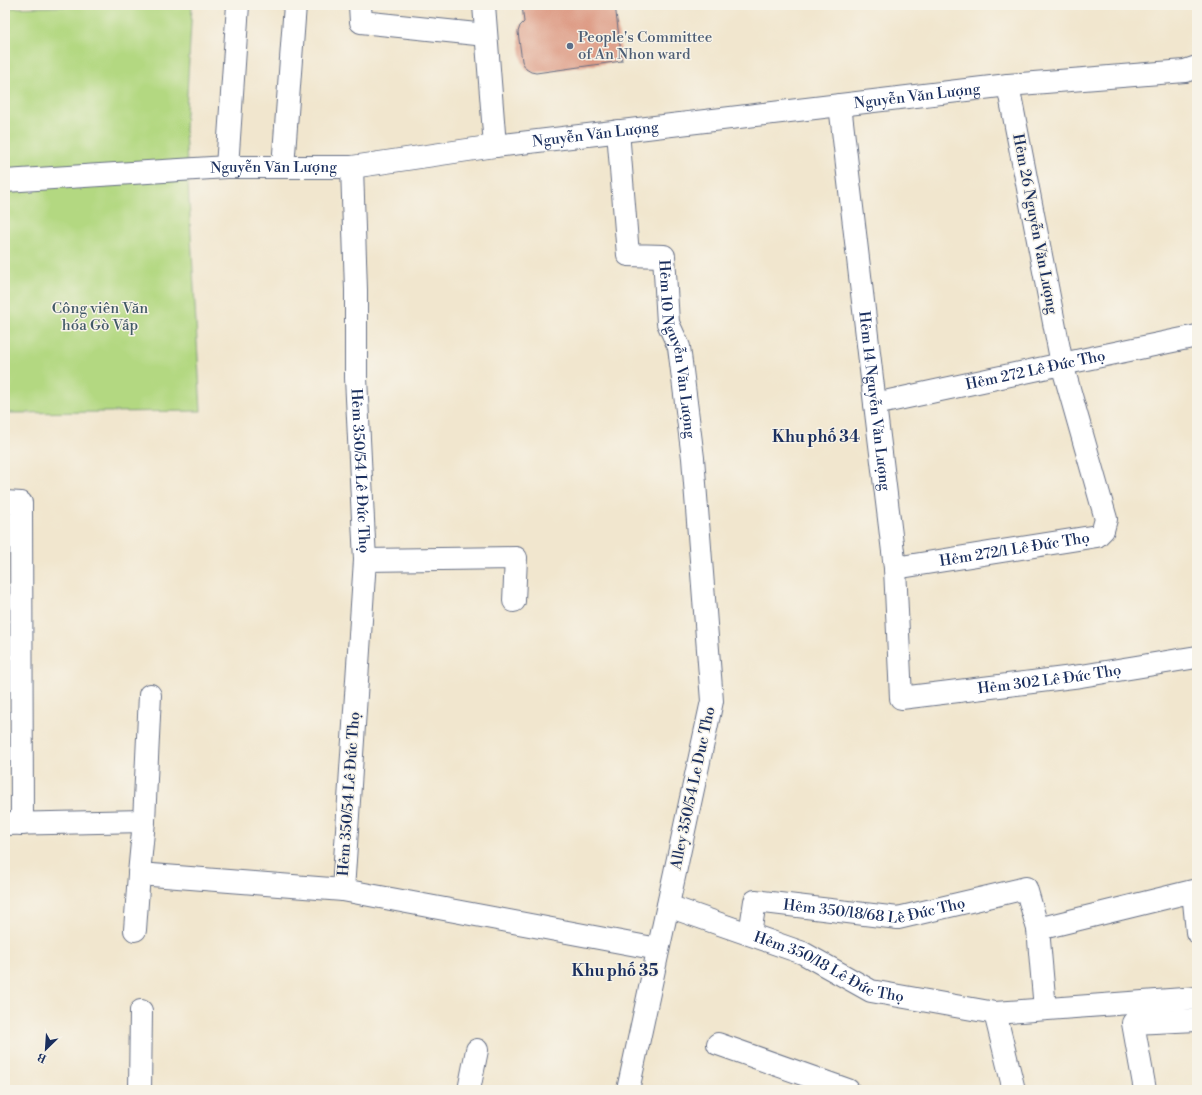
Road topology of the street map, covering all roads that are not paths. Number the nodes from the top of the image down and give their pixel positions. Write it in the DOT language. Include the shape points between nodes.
graph roads {
  1 [pos="238,5"];
  2 [pos="295,5"];
  3 [pos="360,5"];
  4 [pos="484,5"];
  5 [pos="486,35"];
  6 [pos="1193,72"];
  7 [pos="1008,85"];
  8 [pos="840,105"];
  9 [pos="618,131"];
  10 [pos="495,146"];
  11 [pos="283,167"];
  12 [pos="352,167"];
  13 [pos="227,168"];
  14 [pos="5,181"];
  15 [pos="1197,336"];
  16 [pos="1062,364"];
  17 [pos="875,404"];
  18 [pos="693,458"];
  19 [pos="5,502"];
  20 [pos="365,560"];
  21 [pos="895,568"];
  22 [pos="514,602"];
  23 [pos="1197,657"];
  24 [pos="150,695"];
  25 [pos="901,698"];
  26 [pos="144,821"];
  27 [pos="14,824"];
  28 [pos="139,874"];
  29 [pos="343,890"];
  30 [pos="668,906"];
  31 [pos="1038,928"];
  32 [pos="135,930"];
  33 [pos="1197,932"];
  34 [pos="750,934"];
  35 [pos="658,949"];
  36 [pos="1197,998"];
  37 [pos="1045,1009"];
  38 [pos="141,1011"];
  39 [pos="995,1013"];
  40 [pos="1197,1020"];
  41 [pos="718,1044"];
  42 [pos="477,1050"];
  43 [pos="140,1090"];
  44 [pos="469,1090"];
  45 [pos="628,1090"];
  46 [pos="848,1090"];
  47 [pos="1014,1090"];
  48 [pos="1145,1090"];
  1 -- 13 [label="street"];
  2 -- 11 [label="street"];
  3 -- 5 [label="street" via="361,22"];
  4 -- 5 [label="street"];
  5 -- 10 [label="street"];
  6 -- 7 [label="street, Nguyễn Văn Lượng"];
  7 -- 8 [label="street, Nguyễn Văn Lượng"];
  7 -- 16 [label="street, Hẻm 26 Nguyễn Văn Lượng"];
  8 -- 9 [label="street, Nguyễn Văn Lượng"];
  8 -- 17 [label="street, Hẻm 14 Nguyễn Văn Lượng"];
  9 -- 10 [label="street, Nguyễn Văn Lượng"];
  9 -- 18 [label="street, Hẻm 10 Nguyễn Văn Lượng" via="628,255 664,256 668,323 679,347"];
  10 -- 12 [label="street, Nguyễn Văn Lượng"];
  11 -- 12 [label="street, Nguyễn Văn Lượng"];
  11 -- 13 [label="street, Nguyễn Văn Lượng"];
  12 -- 20 [label="street, Hẻm 350/54 Lê Đức Thọ" via="356,378"];
  13 -- 14 [label="street, Nguyễn Văn Lượng"];
  15 -- 16 [label="street, Hẻm 272 Lê Đức Thọ"];
  16 -- 17 [label="street, Hẻm 272 Lê Đức Thọ"];
  16 -- 21 [label="street, Hẻm 272/1 Lê Đức Thọ" via="1106,519 1103,530 1097,536"];
  17 -- 21 [label="street, Hẻm 14 Nguyễn Văn Lượng"];
  18 -- 30 [label="street, Alley 350/54 Le Duc Tho" via="712,701"];
  19 -- 27 [label="street" via="21,503"];
  20 -- 22 [label="street" via="516,558"];
  20 -- 29 [label="street, Hẻm 350/54 Lê Đức Thọ"];
  21 -- 25 [label="street, Hẻm 14 Nguyễn Văn Lượng"];
  23 -- 25 [label="street, Hẻm 302 Lê Đức Thọ" via="1081,676"];
  24 -- 26 [label="street"];
  26 -- 27 [label="street"];
  26 -- 28 [label="street"];
  28 -- 29 [label="street"];
  28 -- 32 [label="street"];
  29 -- 35 [label="street, Hẻm 350/54 Lê Đức Thọ"];
  30 -- 34 [label="street, Hẻm 350/18 Lê Đức Thọ"];
  30 -- 35 [label="street, Alley 350/54 Le Duc Tho"];
  31 -- 33 [label="street" via="1193,892"];
  31 -- 34 [label="street, Hẻm 350/18/68 Lê Đức Thọ" via="1026,888 898,918 756,901"];
  31 -- 37 [label="street"];
  34 -- 39 [label="street, Hẻm 350/18 Lê Đức Thọ" via="803,953 871,991"];
  35 -- 45 [label="street, Alley 350/54 Le Duc Tho"];
  36 -- 37 [label="street, Hẻm 350/18 Lê Đức Thọ"];
  37 -- 39 [label="street, Hẻm 350/18 Lê Đức Thọ"];
  38 -- 43 [label="street"];
  39 -- 47 [label="street"];
  40 -- 48 [label="street" via="1133,1023"];
  41 -- 46 [label="street"];
  42 -- 44 [label="street"];
}
